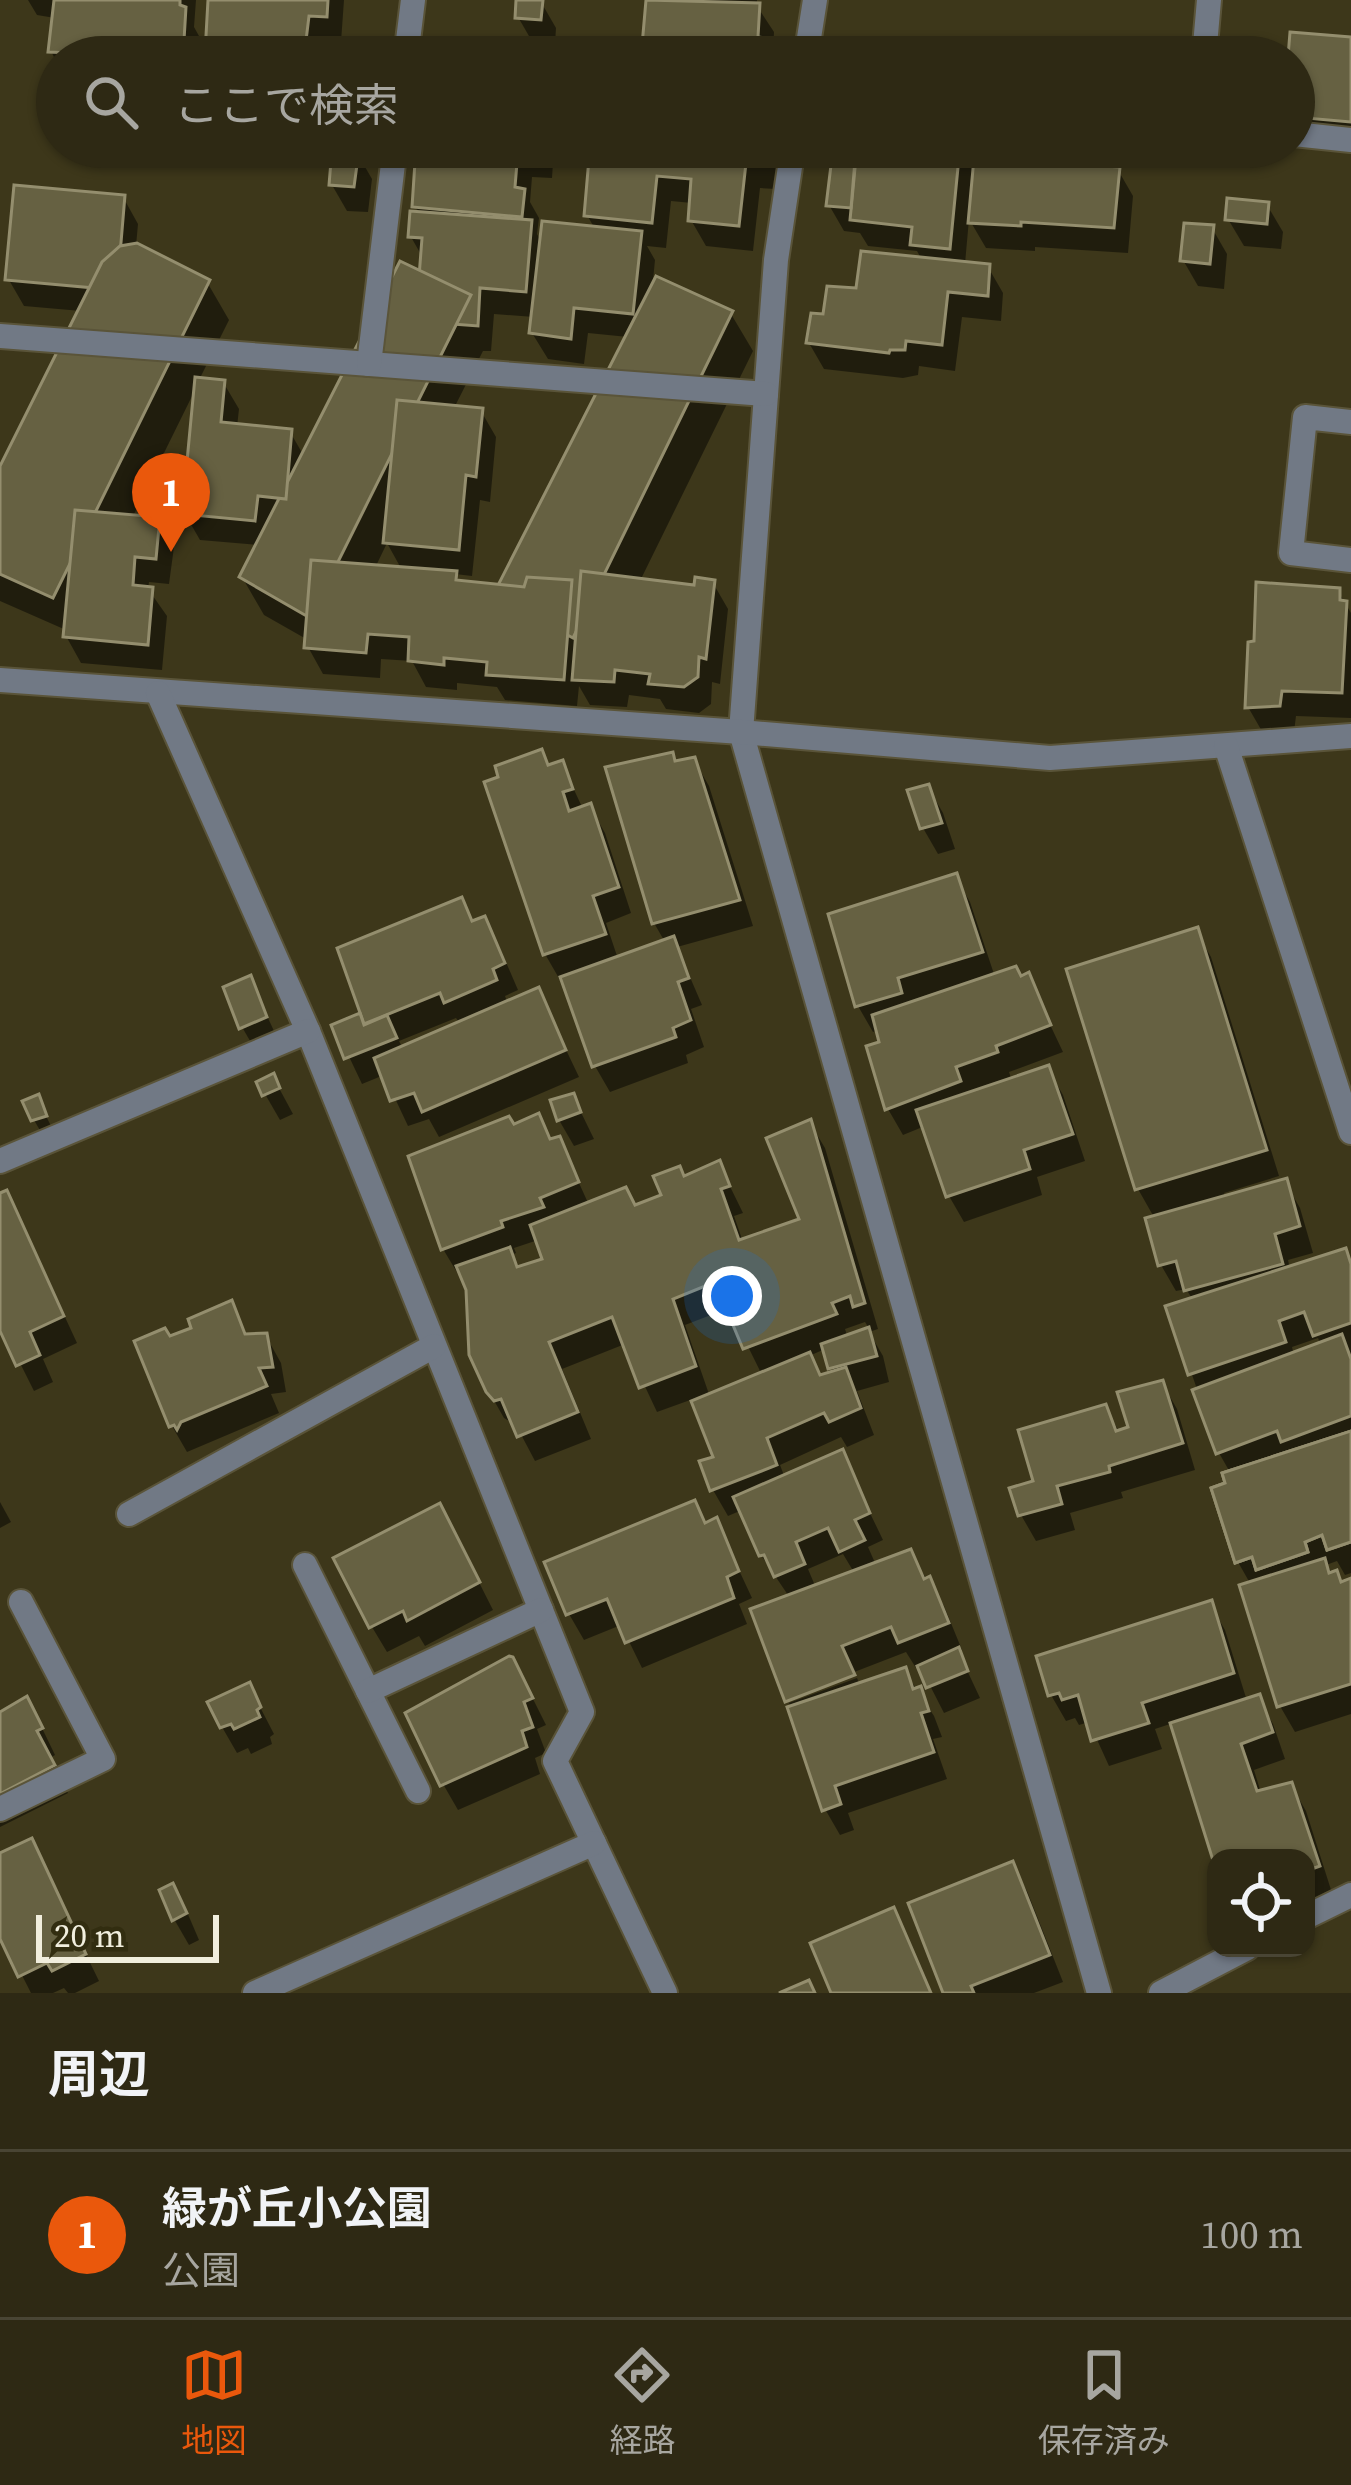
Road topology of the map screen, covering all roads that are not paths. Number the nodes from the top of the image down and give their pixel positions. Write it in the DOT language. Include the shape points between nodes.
graph roads {
  1 [pos="412,0"];
  2 [pos="815,0"];
  3 [pos="1209,0"];
  4 [pos="408,36"];
  5 [pos="809,36"];
  6 [pos="1206,36"];
  7 [pos="1315,136"];
  8 [pos="1351,140"];
  9 [pos="392,168"];
  10 [pos="790,168"];
  11 [pos="0,336"];
  12 [pos="369,364"];
  13 [pos="766,394"];
  14 [pos="1351,422"];
  15 [pos="1351,560"];
  16 [pos="0,680"];
  17 [pos="158,693"];
  18 [pos="741,731"];
  19 [pos="1351,736"];
  20 [pos="1226,746"];
  21 [pos="308,1031"];
  22 [pos="1351,1132"];
  23 [pos="0,1161"];
  24 [pos="434,1346"];
  25 [pos="129,1514"];
  26 [pos="305,1565"];
  27 [pos="21,1602"];
  28 [pos="541,1610"];
  29 [pos="368,1690"];
  30 [pos="418,1790"];
  31 [pos="0,1810"];
  32 [pos="594,1843"];
  33 [pos="1351,1894"];
  34 [pos="1315,1913"];
  35 [pos="1230,1957"];
  36 [pos="255,1993"];
  37 [pos="665,1993"];
  38 [pos="1099,1993"];
  39 [pos="1161,1993"];
  1 -- 4 [label="street"];
  2 -- 5 [label="street"];
  3 -- 6 [label="street"];
  7 -- 8 [label="street"];
  9 -- 12 [label="street"];
  10 -- 13 [label="street"];
  11 -- 12 [label="street"];
  12 -- 13 [label="street"];
  13 -- 18 [label="street"];
  14 -- 15 [label="street" via="1305,417 1291,553"];
  16 -- 17 [label="street"];
  17 -- 18 [label="street"];
  17 -- 21 [label="street"];
  18 -- 20 [label="street" via="1050,758"];
  18 -- 38 [label="street"];
  19 -- 20 [label="street"];
  20 -- 22 [label="street"];
  21 -- 23 [label="street"];
  21 -- 24 [label="street"];
  24 -- 25 [label="street"];
  24 -- 28 [label="street"];
  26 -- 29 [label="street"];
  27 -- 31 [label="street" via="103,1760"];
  28 -- 29 [label="street"];
  28 -- 32 [label="street" via="582,1712 556,1761"];
  29 -- 30 [label="street"];
  32 -- 36 [label="street"];
  32 -- 37 [label="street"];
  33 -- 34 [label="street"];
  35 -- 39 [label="street"];
}
